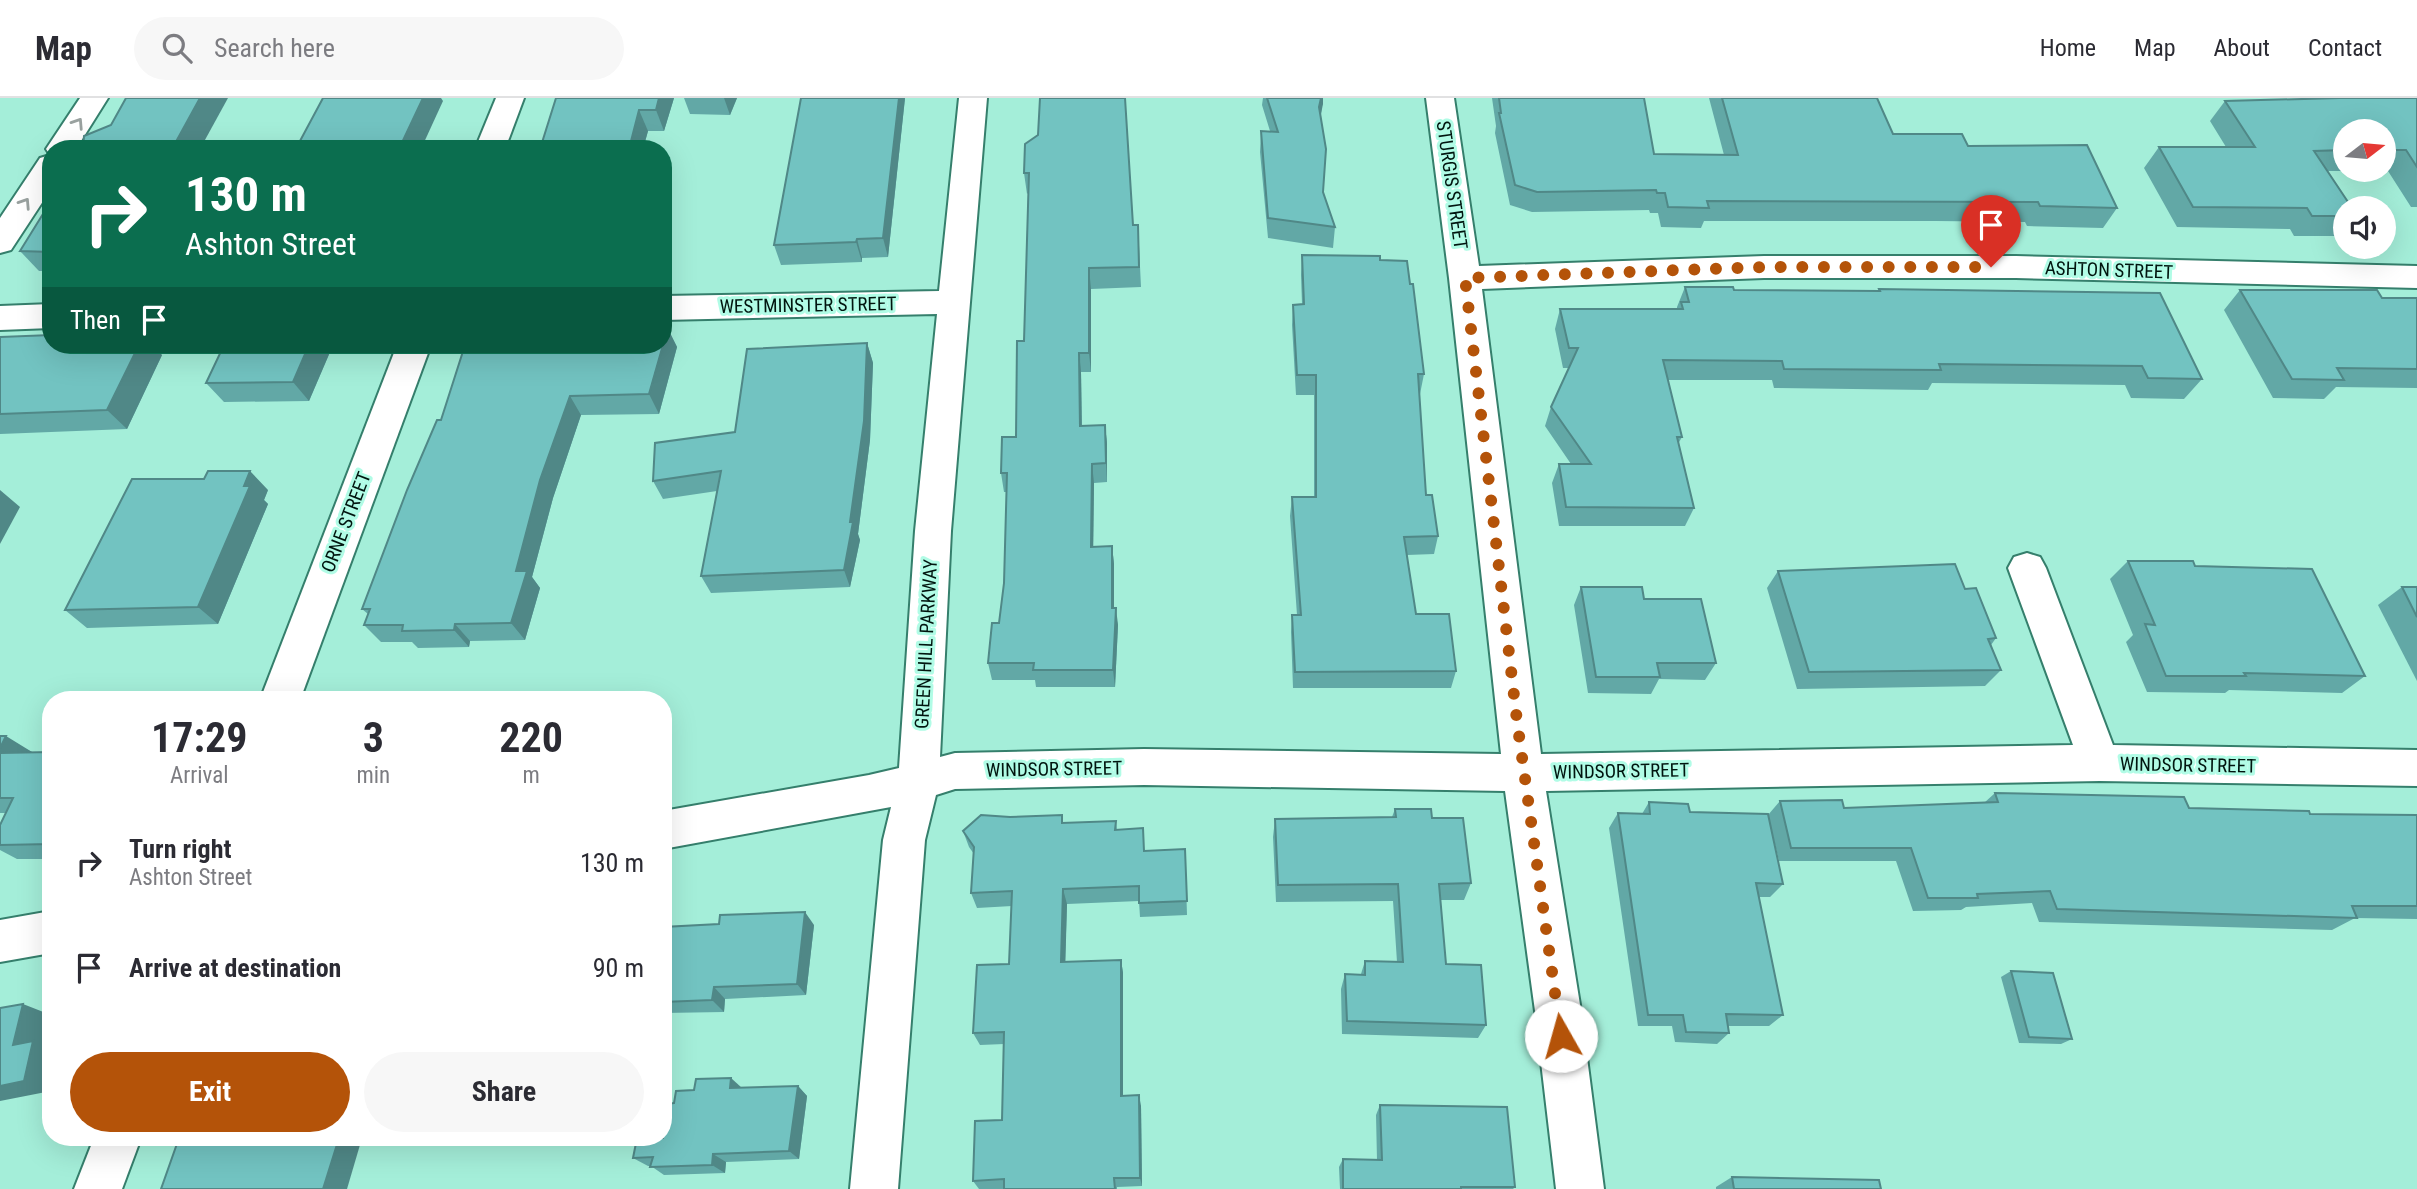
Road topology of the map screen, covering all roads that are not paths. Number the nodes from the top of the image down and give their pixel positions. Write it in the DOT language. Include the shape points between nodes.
graph roads {
  1 [pos="94,98"];
  2 [pos="510,98"];
  3 [pos="973,98"];
  4 [pos="1440,98"];
  5 [pos="67,140"];
  6 [pos="494,140"];
  7 [pos="42,179"];
  8 [pos="0,242"];
  9 [pos="2417,277"];
  10 [pos="1465,278"];
  11 [pos="953,302"];
  12 [pos="672,308"];
  13 [pos="42,316"];
  14 [pos="0,318"];
  15 [pos="411,354"];
  16 [pos="2027,568"];
  17 [pos="283,691"];
  18 [pos="2100,763"];
  19 [pos="2417,768"];
  20 [pos="1523,773"];
  21 [pos="918,782"];
  22 [pos="672,828"];
  23 [pos="42,934"];
  24 [pos="0,941"];
  25 [pos="115,1146"];
  26 [pos="98,1189"];
  27 [pos="874,1189"];
  28 [pos="1580,1189"];
  5 -- 1 [label="street, one-way"];
  2 -- 6 [label="street"];
  3 -- 11 [label="street, GREEN HILL PARKWAY"];
  4 -- 10 [label="street, STURGIS STREET"];
  8 -- 7 [label="street, one-way"];
  9 -- 10 [label="street, ASHTON STREET" via="2016,267 1764,267"];
  10 -- 20 [label="street, STURGIS STREET"];
  11 -- 12 [label="street, WESTMINSTER STREET"];
  11 -- 21 [label="street, GREEN HILL PARKWAY"];
  13 -- 14 [label="street"];
  15 -- 17 [label="street, ORNE STREET"];
  16 -- 18 [label="street"];
  18 -- 19 [label="street, WINDSOR STREET"];
  18 -- 20 [label="street, WINDSOR STREET"];
  20 -- 21 [label="street, WINDSOR STREET" via="1144,767 955,771"];
  20 -- 28 [label="street, STURGIS STREET"];
  21 -- 22 [label="street, WINDSOR STREET"];
  21 -- 27 [label="street, GREEN HILL PARKWAY" via="904,840"];
  23 -- 24 [label="street"];
  25 -- 26 [label="street"];
}
